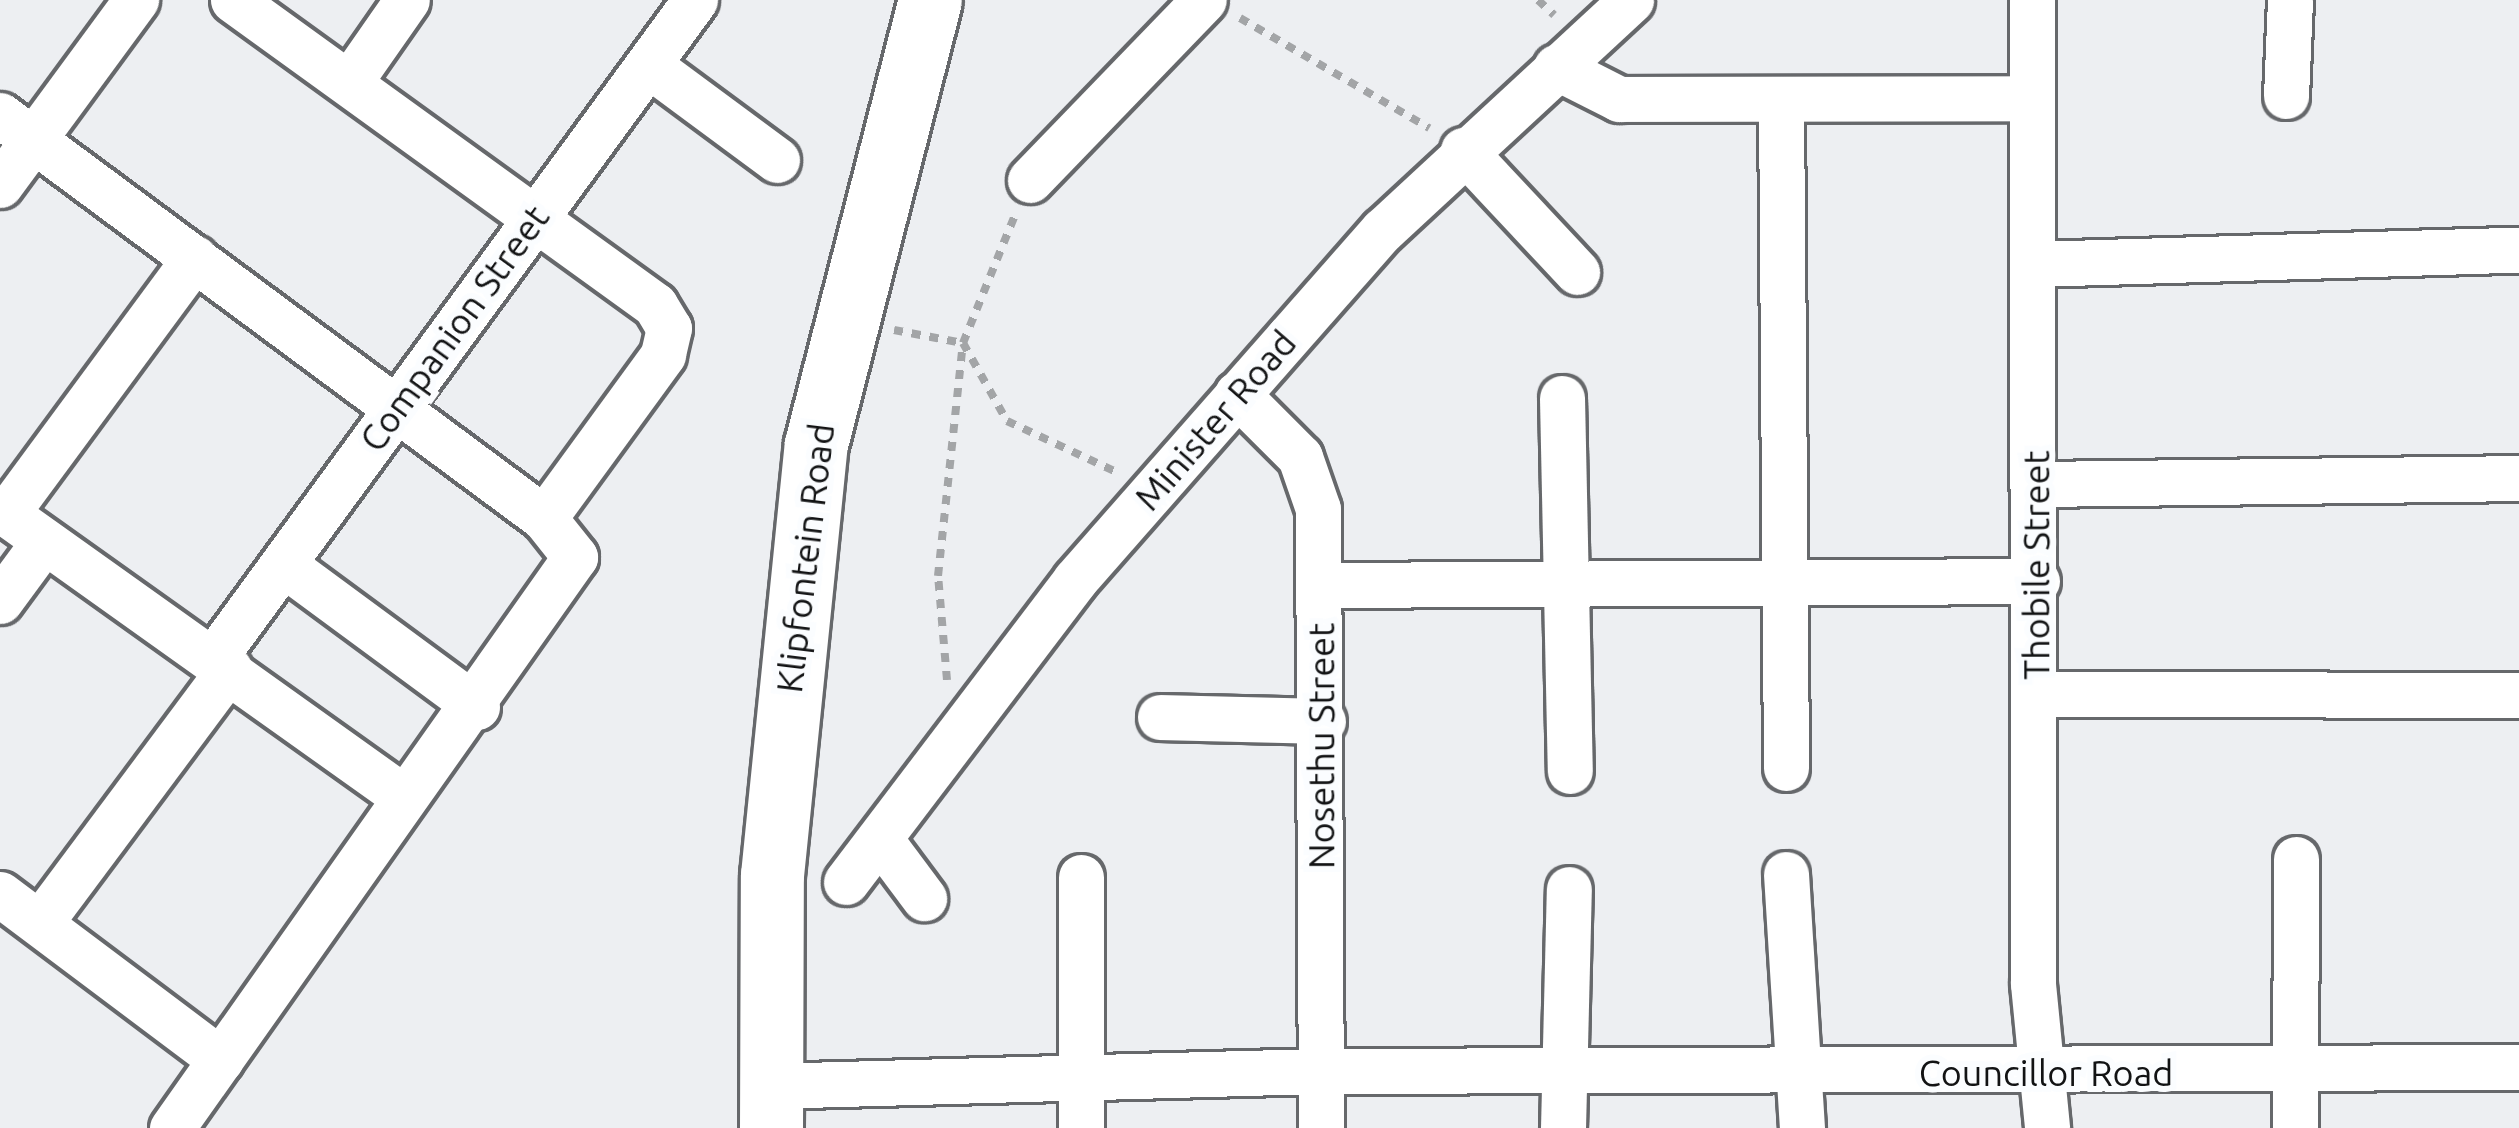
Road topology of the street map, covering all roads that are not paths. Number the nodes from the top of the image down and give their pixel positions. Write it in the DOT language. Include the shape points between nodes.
graph roads {
  1 [pos="136,0"];
  2 [pos="233,0"];
  3 [pos="407,0"];
  4 [pos="695,0"];
  5 [pos="930,0"];
  6 [pos="1631,0"];
  7 [pos="2032,0"];
  8 [pos="2290,0"];
  9 [pos="1215,5"];
  10 [pos="650,66"];
  11 [pos="1556,67"];
  12 [pos="349,83"];
  13 [pos="2286,96"];
  14 [pos="2031,98"];
  15 [pos="1781,101"];
  16 [pos="16,127"];
  17 [pos="1463,150"];
  18 [pos="777,160"];
  19 [pos="1030,180"];
  20 [pos="0,185"];
  21 [pos="534,217"];
  22 [pos="2519,250"];
  23 [pos="195,258"];
  24 [pos="2034,264"];
  25 [pos="1577,272"];
  26 [pos="1237,394"];
  27 [pos="1562,398"];
  28 [pos="398,406"];
  29 [pos="2519,478"];
  30 [pos="2036,484"];
  31 [pos="3,511"];
  32 [pos="558,532"];
  33 [pos="44,541"];
  34 [pos="283,564"];
  35 [pos="2037,581"];
  36 [pos="1785,583"];
  37 [pos="1567,584"];
  38 [pos="1321,585"];
  39 [pos="0,601"];
  40 [pos="222,663"];
  41 [pos="2036,694"];
  42 [pos="2519,695"];
  43 [pos="477,707"];
  44 [pos="1160,717"];
  45 [pos="1322,721"];
  46 [pos="1786,769"];
  47 [pos="1570,771"];
  48 [pos="401,795"];
  49 [pos="880,839"];
  50 [pos="2296,859"];
  51 [pos="1786,874"];
  52 [pos="1081,877"];
  53 [pos="846,882"];
  54 [pos="1569,890"];
  55 [pos="0,894"];
  56 [pos="924,898"];
  57 [pos="40,923"];
  58 [pos="221,1060"];
  59 [pos="2519,1067"];
  60 [pos="1573,1070"];
  61 [pos="2047,1070"];
  62 [pos="1319,1071"];
  63 [pos="2295,1073"];
  64 [pos="1082,1075"];
  65 [pos="1801,1076"];
  66 [pos="769,1107"];
  67 [pos="172,1128"];
  68 [pos="1081,1128"];
  69 [pos="1321,1128"];
  70 [pos="1563,1128"];
  71 [pos="1802,1128"];
  72 [pos="2047,1128"];
  73 [pos="2296,1128"];
  1 -- 16 [label="street"];
  2 -- 12 [label="street"];
  3 -- 12 [label="street"];
  4 -- 10 [label="street, Companion Street"];
  5 -- 66 [label="street, Klipfontein Road" via="816,444 790,666"];
  6 -- 11 [label="street, Minister Road"];
  7 -- 14 [label="street, Thobile Street"];
  8 -- 13 [label="street"];
  9 -- 19 [label="street"];
  10 -- 18 [label="street"];
  10 -- 21 [label="street, Companion Street"];
  11 -- 15 [label="street" via="1606,98"];
  11 -- 17 [label="street, Minister Road"];
  12 -- 21 [label="street"];
  14 -- 15 [label="street"];
  14 -- 24 [label="street, Thobile Street"];
  15 -- 36 [label="street"];
  16 -- 20 [label="street"];
  16 -- 23 [label="street"];
  17 -- 25 [label="street"];
  17 -- 26 [label="street, Minister Road"];
  21 -- 28 [label="street, Companion Street"];
  21 -- 32 [label="street" via="655,305 669,328 663,355"];
  22 -- 24 [label="street"];
  23 -- 28 [label="street"];
  23 -- 31 [label="street"];
  24 -- 30 [label="street, Thobile Street"];
  26 -- 38 [label="street, Nosethu Street" via="1310,471"];
  26 -- 49 [label="street, Minister Road" via="952,736"];
  27 -- 37 [label="street"];
  28 -- 32 [label="street"];
  28 -- 34 [label="street, Companion Street"];
  29 -- 30 [label="street"];
  30 -- 35 [label="street, Thobile Street"];
  31 -- 33 [label="street"];
  32 -- 43 [label="street" via="568,579"];
  33 -- 39 [label="street"];
  33 -- 40 [label="street"];
  34 -- 40 [label="street, Companion Street"];
  34 -- 43 [label="street"];
  35 -- 36 [label="street"];
  35 -- 41 [label="street, Thobile Street"];
  36 -- 37 [label="street"];
  36 -- 46 [label="street"];
  37 -- 38 [label="street"];
  37 -- 47 [label="street"];
  38 -- 45 [label="street, Nosethu Street"];
  40 -- 48 [label="street"];
  40 -- 57 [label="street, Companion Street"];
  41 -- 42 [label="street"];
  41 -- 61 [label="street, Thobile Street" via="2033,984"];
  43 -- 48 [label="street"];
  44 -- 45 [label="street"];
  45 -- 62 [label="street, Nosethu Street"];
  48 -- 58 [label="street"];
  49 -- 53 [label="street, Minister Road"];
  49 -- 56 [label="street"];
  50 -- 63 [label="street"];
  51 -- 65 [label="street"];
  52 -- 64 [label="street"];
  54 -- 60 [label="street"];
  55 -- 57 [label="street"];
  57 -- 58 [label="street"];
  58 -- 67 [label="street"];
  59 -- 63 [label="street, Councillor Road"];
  60 -- 62 [label="street, Councillor Road"];
  60 -- 65 [label="street, Councillor Road"];
  60 -- 70 [label="street"];
  61 -- 63 [label="street, Councillor Road"];
  61 -- 65 [label="street, Councillor Road"];
  61 -- 72 [label="street, Thobile Street"];
  62 -- 64 [label="street, Councillor Road"];
  62 -- 69 [label="street, Nosethu Street"];
  63 -- 73 [label="street"];
  64 -- 66 [label="street, Councillor Road"];
  64 -- 68 [label="street"];
  65 -- 71 [label="street"];
}
